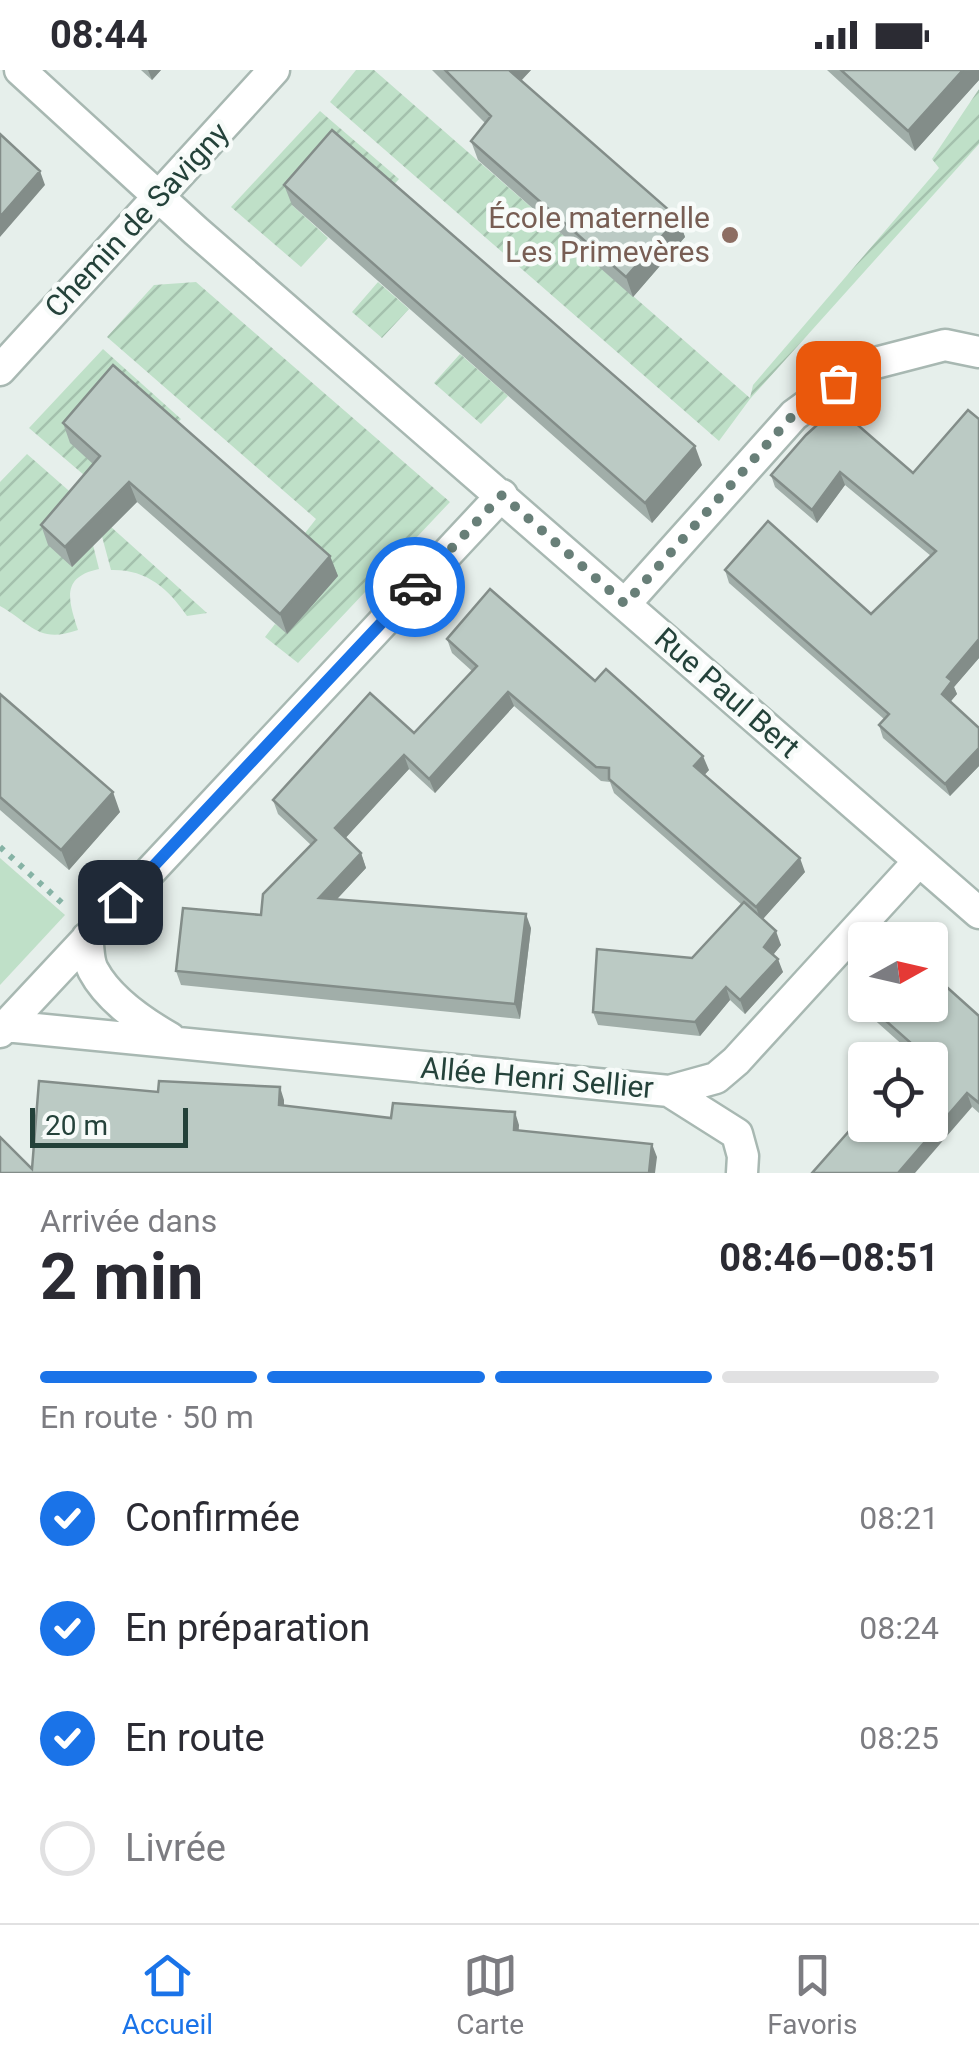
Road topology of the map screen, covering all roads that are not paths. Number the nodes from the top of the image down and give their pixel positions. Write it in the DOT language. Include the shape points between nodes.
graph roads {
  1 [pos="20,70"];
  2 [pos="274,70"];
  3 [pos="160,197"];
  4 [pos="979,352"];
  5 [pos="0,370"];
  6 [pos="502,495"];
  7 [pos="625,604"];
  8 [pos="919,860"];
  9 [pos="979,913"];
  10 [pos="90,935"];
  11 [pos="2,1029"];
  12 [pos="179,1043"];
  13 [pos="669,1091"];
  14 [pos="742,1173"];
  1 -- 3 [label="street, Rue Paul Bert"];
  2 -- 3 [label="street, Chemin de Savigny"];
  3 -- 5 [label="street, Chemin de Savigny"];
  3 -- 6 [label="street, Rue Paul Bert"];
  4 -- 7 [label="street" via="945,345 860,368 794,414"];
  6 -- 7 [label="street, Rue Paul Bert"];
  6 -- 10 [label="street"];
  7 -- 8 [label="street, Rue Paul Bert"];
  8 -- 9 [label="street, Rue Paul Bert"];
  8 -- 13 [label="street, Allée Henri Sellier" via="736,1062 716,1078"];
  10 -- 11 [label="street"];
  10 -- 12 [label="street, Allée Henri Sellier" via="91,968 115,998"];
  11 -- 12 [label="street, Allée Henri Sellier"];
  12 -- 13 [label="street, Allée Henri Sellier"];
  13 -- 14 [label="street" via="737,1134"];
}
